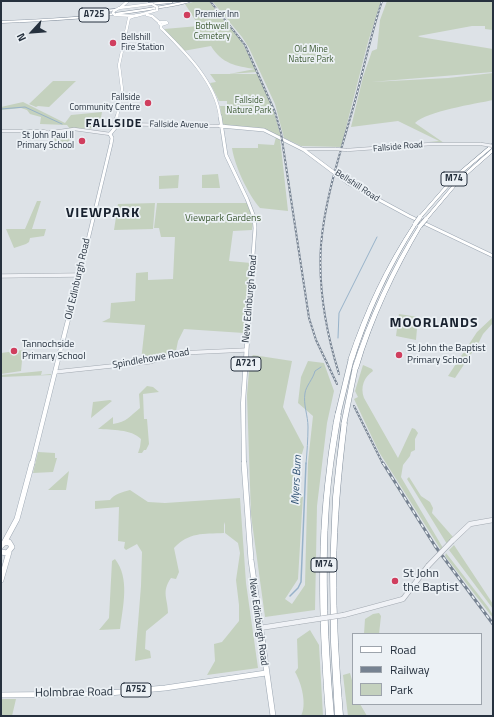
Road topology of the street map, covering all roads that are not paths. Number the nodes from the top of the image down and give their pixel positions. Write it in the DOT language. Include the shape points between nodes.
graph roads {
  1 [pos="128,1"];
  2 [pos="132,1"];
  3 [pos="179,1"];
  4 [pos="185,1"];
  5 [pos="192,1"];
  6 [pos="148,4"];
  7 [pos="119,8"];
  8 [pos="114,10"];
  9 [pos="156,11"];
  10 [pos="137,15"];
  11 [pos="142,15"];
  12 [pos="118,16"];
  13 [pos="43,20"];
  14 [pos="1,21"];
  15 [pos="127,23"];
  16 [pos="162,24"];
  17 [pos="115,124"];
  18 [pos="220,126"];
  19 [pos="1,131"];
  20 [pos="110,134"];
  21 [pos="493,146"];
  22 [pos="302,149"];
  23 [pos="493,150"];
  24 [pos="417,225"];
  25 [pos="493,256"];
  26 [pos="78,275"];
  27 [pos="1,276"];
  28 [pos="246,350"];
  29 [pos="55,372"];
  30 [pos="493,520"];
  31 [pos="9,535"];
  32 [pos="10,543"];
  33 [pos="2,544"];
  34 [pos="9,552"];
  35 [pos="1,553"];
  36 [pos="5,562"];
  37 [pos="1,580"];
  38 [pos="259,628"];
  39 [pos="266,674"];
  40 [pos="1,695"];
  41 [pos="273,716"];
  42 [pos="330,716"];
  43 [pos="339,716"];
  1 -- 7 [label="main road"];
  2 -- 6 [label="main road"];
  3 -- 6 [label="highway"];
  4 -- 13 [label="highway, A725" via="112,13"];
  5 -- 9 [label="highway"];
  5 -- 13 [label="highway, A725" via="118,14"];
  6 -- 7 [label="main road"];
  6 -- 9 [label="main road, A721, bridge" via="157,7"];
  7 -- 8 [label="main road"];
  8 -- 12 [label="main road, bridge" via="113,13"];
  8 -- 13 [label="highway"];
  9 -- 11 [label="main road, A721"];
  9 -- 16 [label="main road, New Edinburgh Road / A721" via="153,15"];
  10 -- 11 [label="main road, A721"];
  10 -- 12 [label="main road, A721"];
  10 -- 15 [label="main road" via="129,18"];
  11 -- 16 [label="main road, New Edinburgh Road / A721" via="152,16"];
  12 -- 13 [label="highway, A725"];
  12 -- 15 [label="main road"];
  13 -- 14 [label="highway, A725"];
  15 -- 17 [label="main road, Old Edinburgh Road" via="119,65 122,90"];
  16 -- 18 [label="main road, New Edinburgh Road / A721" via="210,87 217,100"];
  17 -- 18 [label="street, Fallside Avenue"];
  17 -- 20 [label="main road, Old Edinburgh Road"];
  18 -- 22 [label="main road, Bellshill Road" via="264,130"];
  18 -- 28 [label="main road, New Edinburgh Road / A721" via="225,155 250,204 255,222"];
  19 -- 20 [label="street" via="49,133 60,130 87,130"];
  20 -- 26 [label="main road, Old Edinburgh Road" via="111,144"];
  21 -- 22 [label="street, Fallside Road, bridge" via="431,144 347,150"];
  21 -- 24 [label="highway, M74, bridge" via="455,178 420,217"];
  22 -- 25 [label="main road, Bellshill Road, bridge" via="348,183 408,216"];
  23 -- 24 [label="highway, M74, bridge" via="459,180 426,219"];
  24 -- 42 [label="highway, M74, bridge" via="394,256 373,298 351,360 338,414 325,515 323,611"];
  24 -- 43 [label="highway, M74, bridge" via="368,328 355,369 344,422 336,485 332,559 332,615"];
  26 -- 27 [label="street"];
  26 -- 29 [label="main road, Old Edinburgh Road"];
  28 -- 29 [label="street, Spindlehowe Road" via="180,353 149,362"];
  28 -- 38 [label="main road, New Edinburgh Road / A721" via="246,520"];
  29 -- 31 [label="main road, Old Edinburgh Road" via="17,519"];
  30 -- 38 [label="street, bridge" via="470,524 428,566 403,599 344,615"];
  31 -- 32 [label="main road"];
  31 -- 33 [label="main road, Old Edinburgh Road"];
  32 -- 33 [label="main road, Old Edinburgh Road"];
  32 -- 34 [label="main road" via="12,547"];
  34 -- 35 [label="main road"];
  34 -- 36 [label="main road"];
  35 -- 36 [label="main road"];
  36 -- 37 [label="main road"];
  38 -- 39 [label="main road, New Edinburgh Road / A721"];
  39 -- 40 [label="main road, Holmbrae Road / A752" via="98,694"];
  39 -- 41 [label="main road, New Edinburgh Road / A721"];
}
